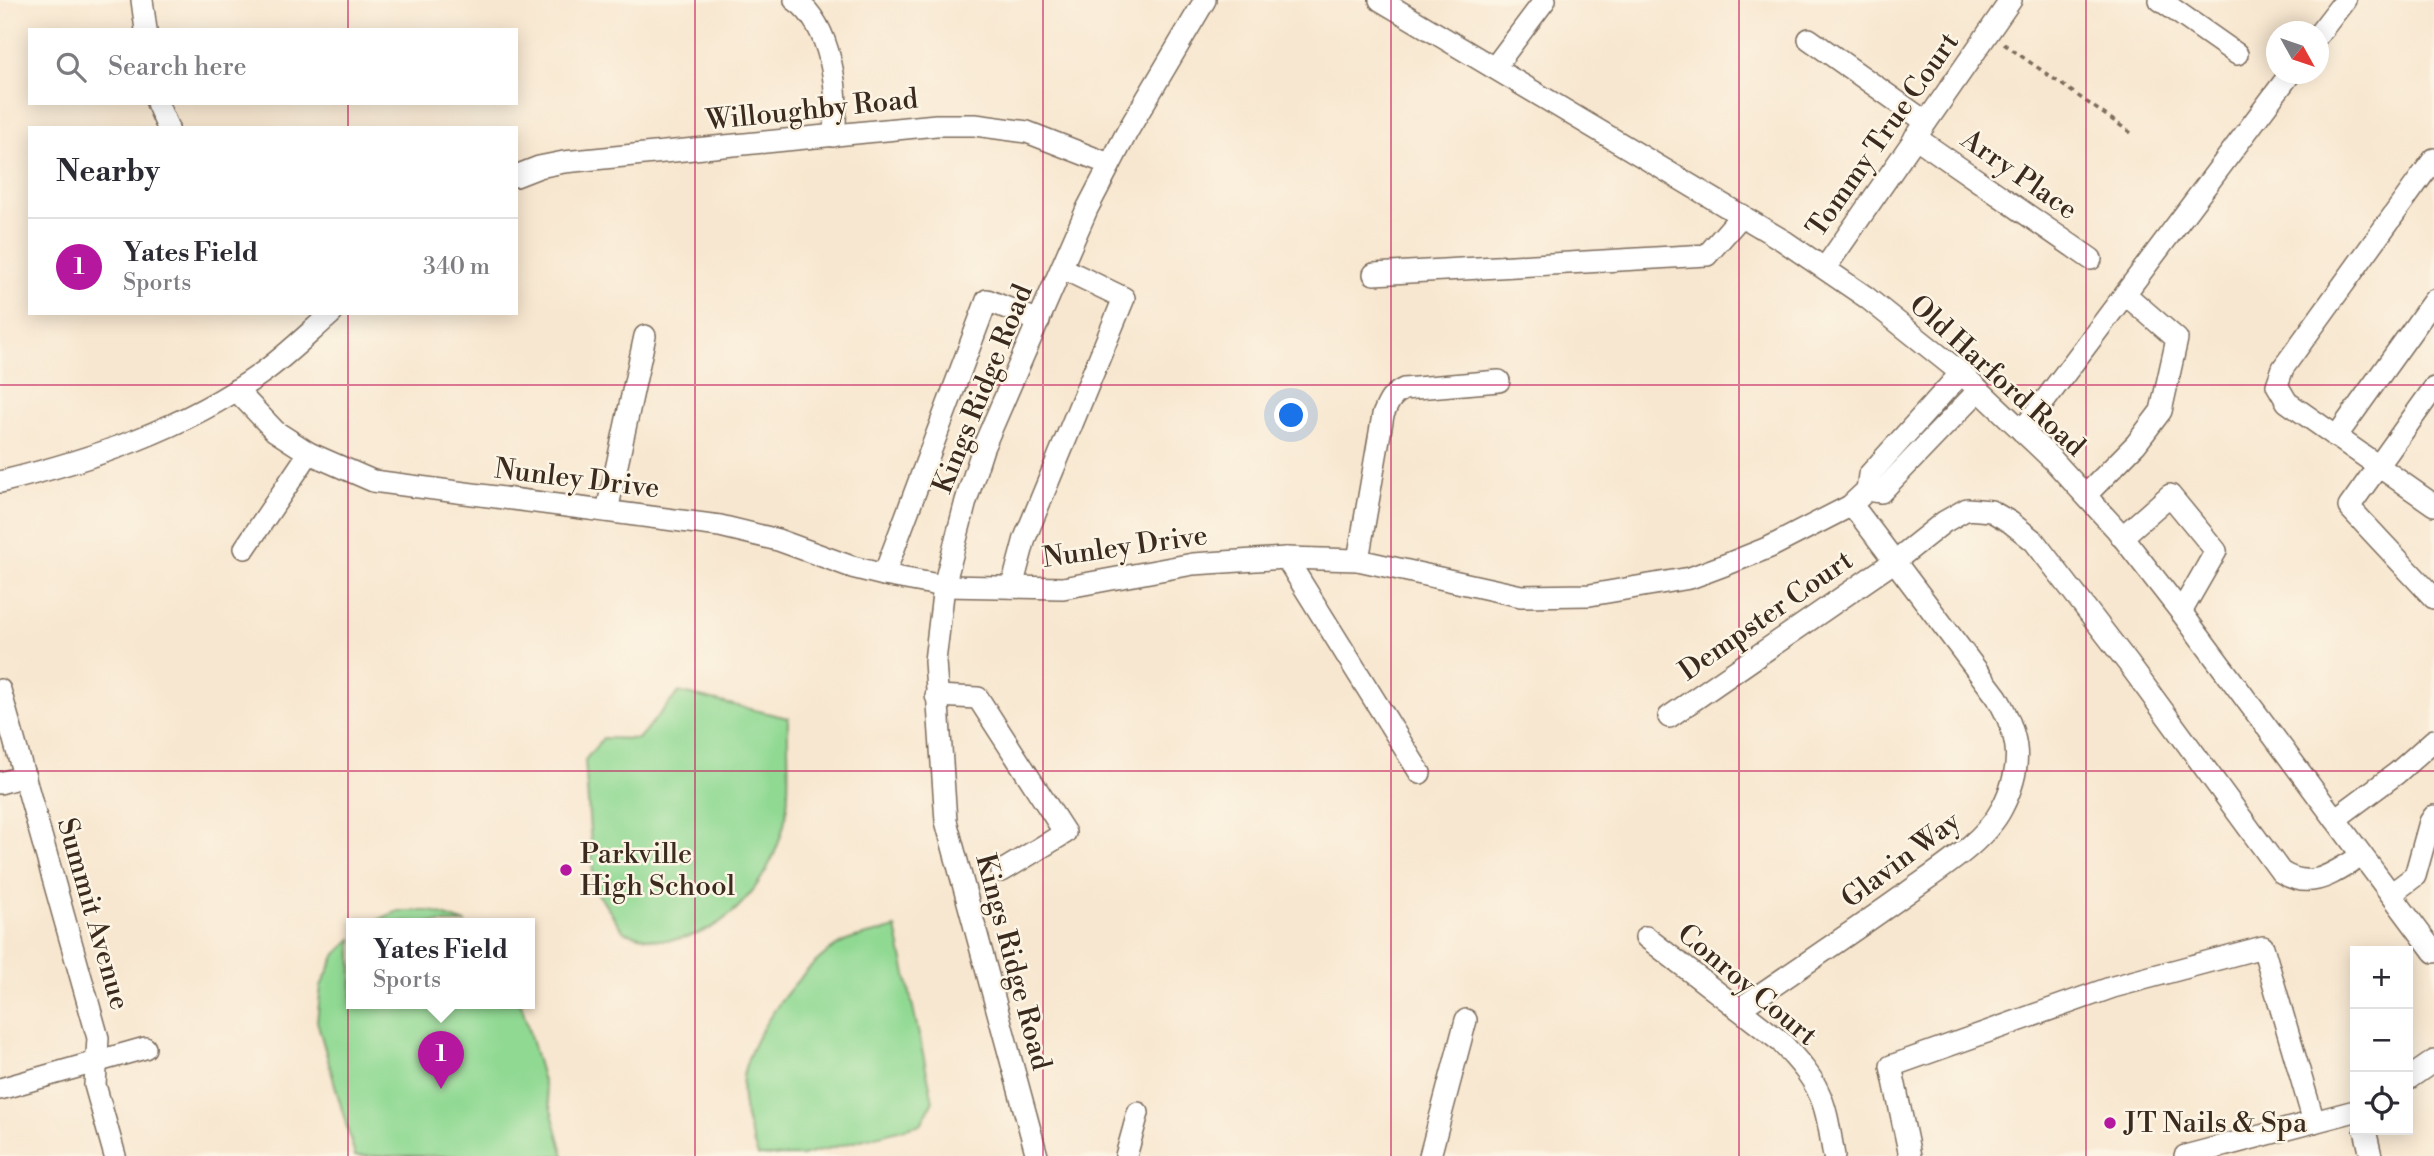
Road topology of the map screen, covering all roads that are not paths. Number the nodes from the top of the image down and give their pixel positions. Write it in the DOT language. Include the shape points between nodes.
graph roads {
  1 [pos="142,0"];
  2 [pos="794,0"];
  3 [pos="1205,0"];
  4 [pos="1380,0"];
  5 [pos="1545,0"];
  6 [pos="2011,0"];
  7 [pos="2160,0"];
  8 [pos="2345,0"];
  9 [pos="2329,22"];
  10 [pos="146,28"];
  11 [pos="1809,39"];
  12 [pos="2237,54"];
  13 [pos="1494,68"];
  14 [pos="2282,84"];
  15 [pos="158,105"];
  16 [pos="167,126"];
  17 [pos="1920,130"];
  18 [pos="833,136"];
  19 [pos="2434,159"];
  20 [pos="1109,164"];
  21 [pos="518,175"];
  22 [pos="1742,215"];
  23 [pos="2091,259"];
  24 [pos="1062,268"];
  25 [pos="1825,268"];
  26 [pos="1374,274"];
  27 [pos="2124,294"];
  28 [pos="2434,300"];
  29 [pos="330,315"];
  30 [pos="1040,321"];
  31 [pos="645,336"];
  32 [pos="1961,373"];
  33 [pos="1499,381"];
  34 [pos="2434,388"];
  35 [pos="236,390"];
  36 [pos="1979,390"];
  37 [pos="2022,431"];
  38 [pos="2336,437"];
  39 [pos="309,453"];
  40 [pos="2378,467"];
  41 [pos="0,482"];
  42 [pos="1867,490"];
  43 [pos="2086,495"];
  44 [pos="2434,505"];
  45 [pos="1850,506"];
  46 [pos="607,511"];
  47 [pos="2122,537"];
  48 [pos="245,548"];
  49 [pos="1286,558"];
  50 [pos="1358,560"];
  51 [pos="1895,561"];
  52 [pos="884,575"];
  53 [pos="944,586"];
  54 [pos="1012,587"];
  55 [pos="2434,598"];
  56 [pos="2181,612"];
  57 [pos="0,690"];
  58 [pos="936,696"];
  59 [pos="1670,717"];
  60 [pos="2434,740"];
  61 [pos="1420,773"];
  62 [pos="25,776"];
  63 [pos="0,783"];
  64 [pos="2434,816"];
  65 [pos="2335,819"];
  66 [pos="2429,850"];
  67 [pos="2362,856"];
  68 [pos="1002,871"];
  69 [pos="2391,894"];
  70 [pos="1646,937"];
  71 [pos="2433,947"];
  72 [pos="1739,1009"];
  73 [pos="1466,1020"];
  74 [pos="145,1048"];
  75 [pos="2434,1061"];
  76 [pos="97,1062"];
  77 [pos="2413,1076"];
  78 [pos="0,1089"];
  79 [pos="2350,1112"];
  80 [pos="1138,1113"];
  81 [pos="2314,1122"];
  82 [pos="2366,1135"];
  83 [pos="115,1156"];
  84 [pos="1037,1156"];
  85 [pos="1126,1156"];
  86 [pos="1430,1156"];
  87 [pos="1834,1156"];
  88 [pos="1910,1156"];
  89 [pos="2186,1156"];
  90 [pos="2371,1156"];
  1 -- 10 [label="street"];
  2 -- 18 [label="street" via="811,13 825,40 835,91"];
  3 -- 20 [label="street, Kings Ridge Road"];
  4 -- 13 [label="street, Old Harford Road"];
  5 -- 13 [label="street"];
  6 -- 17 [label="street, Tommy True Court"];
  7 -- 12 [label="street"];
  8 -- 9 [label="street"];
  11 -- 17 [label="street, Arry Place"];
  13 -- 22 [label="street, Old Harford Road"];
  14 -- 27 [label="street"];
  15 -- 16 [label="street"];
  17 -- 23 [label="street, Arry Place"];
  17 -- 25 [label="street, Tommy True Court"];
  18 -- 20 [label="street, Willoughby Road" via="975,125 1027,132"];
  18 -- 21 [label="street, Willoughby Road" via="564,162"];
  19 -- 38 [label="street" via="2283,368 2277,386 2287,402"];
  20 -- 24 [label="street, Kings Ridge Road"];
  22 -- 25 [label="street, Old Harford Road"];
  22 -- 26 [label="street" via="1707,255"];
  24 -- 30 [label="street, Kings Ridge Road"];
  24 -- 54 [label="street" via="1124,298 1025,538"];
  25 -- 32 [label="street, Old Harford Road"];
  27 -- 37 [label="street"];
  27 -- 43 [label="street" via="2177,339 2161,411"];
  28 -- 38 [label="street"];
  29 -- 35 [label="street"];
  30 -- 52 [label="street" via="986,300"];
  30 -- 53 [label="street, Kings Ridge Road" via="984,448"];
  31 -- 46 [label="street"];
  32 -- 36 [label="street, Old Harford Road"];
  32 -- 42 [label="street, Nunley Drive" via="1869,475"];
  33 -- 50 [label="street" via="1404,389 1389,400"];
  34 -- 40 [label="street"];
  35 -- 39 [label="street, Nunley Drive" via="275,431"];
  35 -- 41 [label="street" via="136,440"];
  36 -- 37 [label="street, Old Harford Road"];
  36 -- 42 [label="street, Nunley Drive" via="1881,492"];
  37 -- 43 [label="street, Old Harford Road"];
  38 -- 40 [label="street"];
  39 -- 46 [label="street, Nunley Drive" via="373,481"];
  39 -- 48 [label="street"];
  40 -- 44 [label="street"];
  40 -- 55 [label="street" via="2349,507"];
  42 -- 45 [label="street, Nunley Drive"];
  43 -- 47 [label="street, Old Harford Road"];
  45 -- 50 [label="street, Nunley Drive" via="1770,547 1690,578 1590,595 1504,594"];
  45 -- 51 [label="street, Glavin Way"];
  46 -- 52 [label="street, Nunley Drive" via="761,534"];
  47 -- 56 [label="street, Old Harford Road"];
  47 -- 56 [label="street" via="2170,495 2216,551"];
  49 -- 50 [label="street, Nunley Drive"];
  49 -- 54 [label="street, Nunley Drive" via="1193,564 1063,588"];
  49 -- 61 [label="street"];
  51 -- 59 [label="street, Dempster Court"];
  51 -- 67 [label="street, Dempster Court" via="1967,509 1990,510 2010,522 2034,541 2281,872 2303,882 2318,881"];
  51 -- 72 [label="street, Glavin Way" via="2008,716 2017,747 2015,775 1988,828 1951,861"];
  52 -- 53 [label="street, Nunley Drive"];
  53 -- 54 [label="street, Nunley Drive"];
  53 -- 58 [label="street, Kings Ridge Road" via="935,661"];
  56 -- 65 [label="street, Old Harford Road"];
  57 -- 62 [label="street, Summit Avenue"];
  58 -- 68 [label="street" via="978,698 1065,833"];
  58 -- 84 [label="street, Kings Ridge Road" via="946,821"];
  60 -- 65 [label="street"];
  62 -- 63 [label="street"];
  62 -- 76 [label="street, Summit Avenue" via="98,1038"];
  64 -- 66 [label="street"];
  65 -- 67 [label="street, Old Harford Road"];
  66 -- 69 [label="street" via="2415,876"];
  67 -- 69 [label="street, Old Harford Road"];
  69 -- 71 [label="street, Old Harford Road"];
  70 -- 72 [label="street, Conroy Court"];
  72 -- 87 [label="street, Conroy Court" via="1781,1042 1818,1090"];
  73 -- 86 [label="street"];
  74 -- 76 [label="street"];
  75 -- 77 [label="street"];
  76 -- 78 [label="street"];
  76 -- 83 [label="street, Summit Avenue" via="95,1085"];
  79 -- 81 [label="street"];
  80 -- 85 [label="street"];
  81 -- 88 [label="street" via="2263,947 2113,987 1891,1066"];
  81 -- 89 [label="street"];
  82 -- 90 [label="street"];
}
